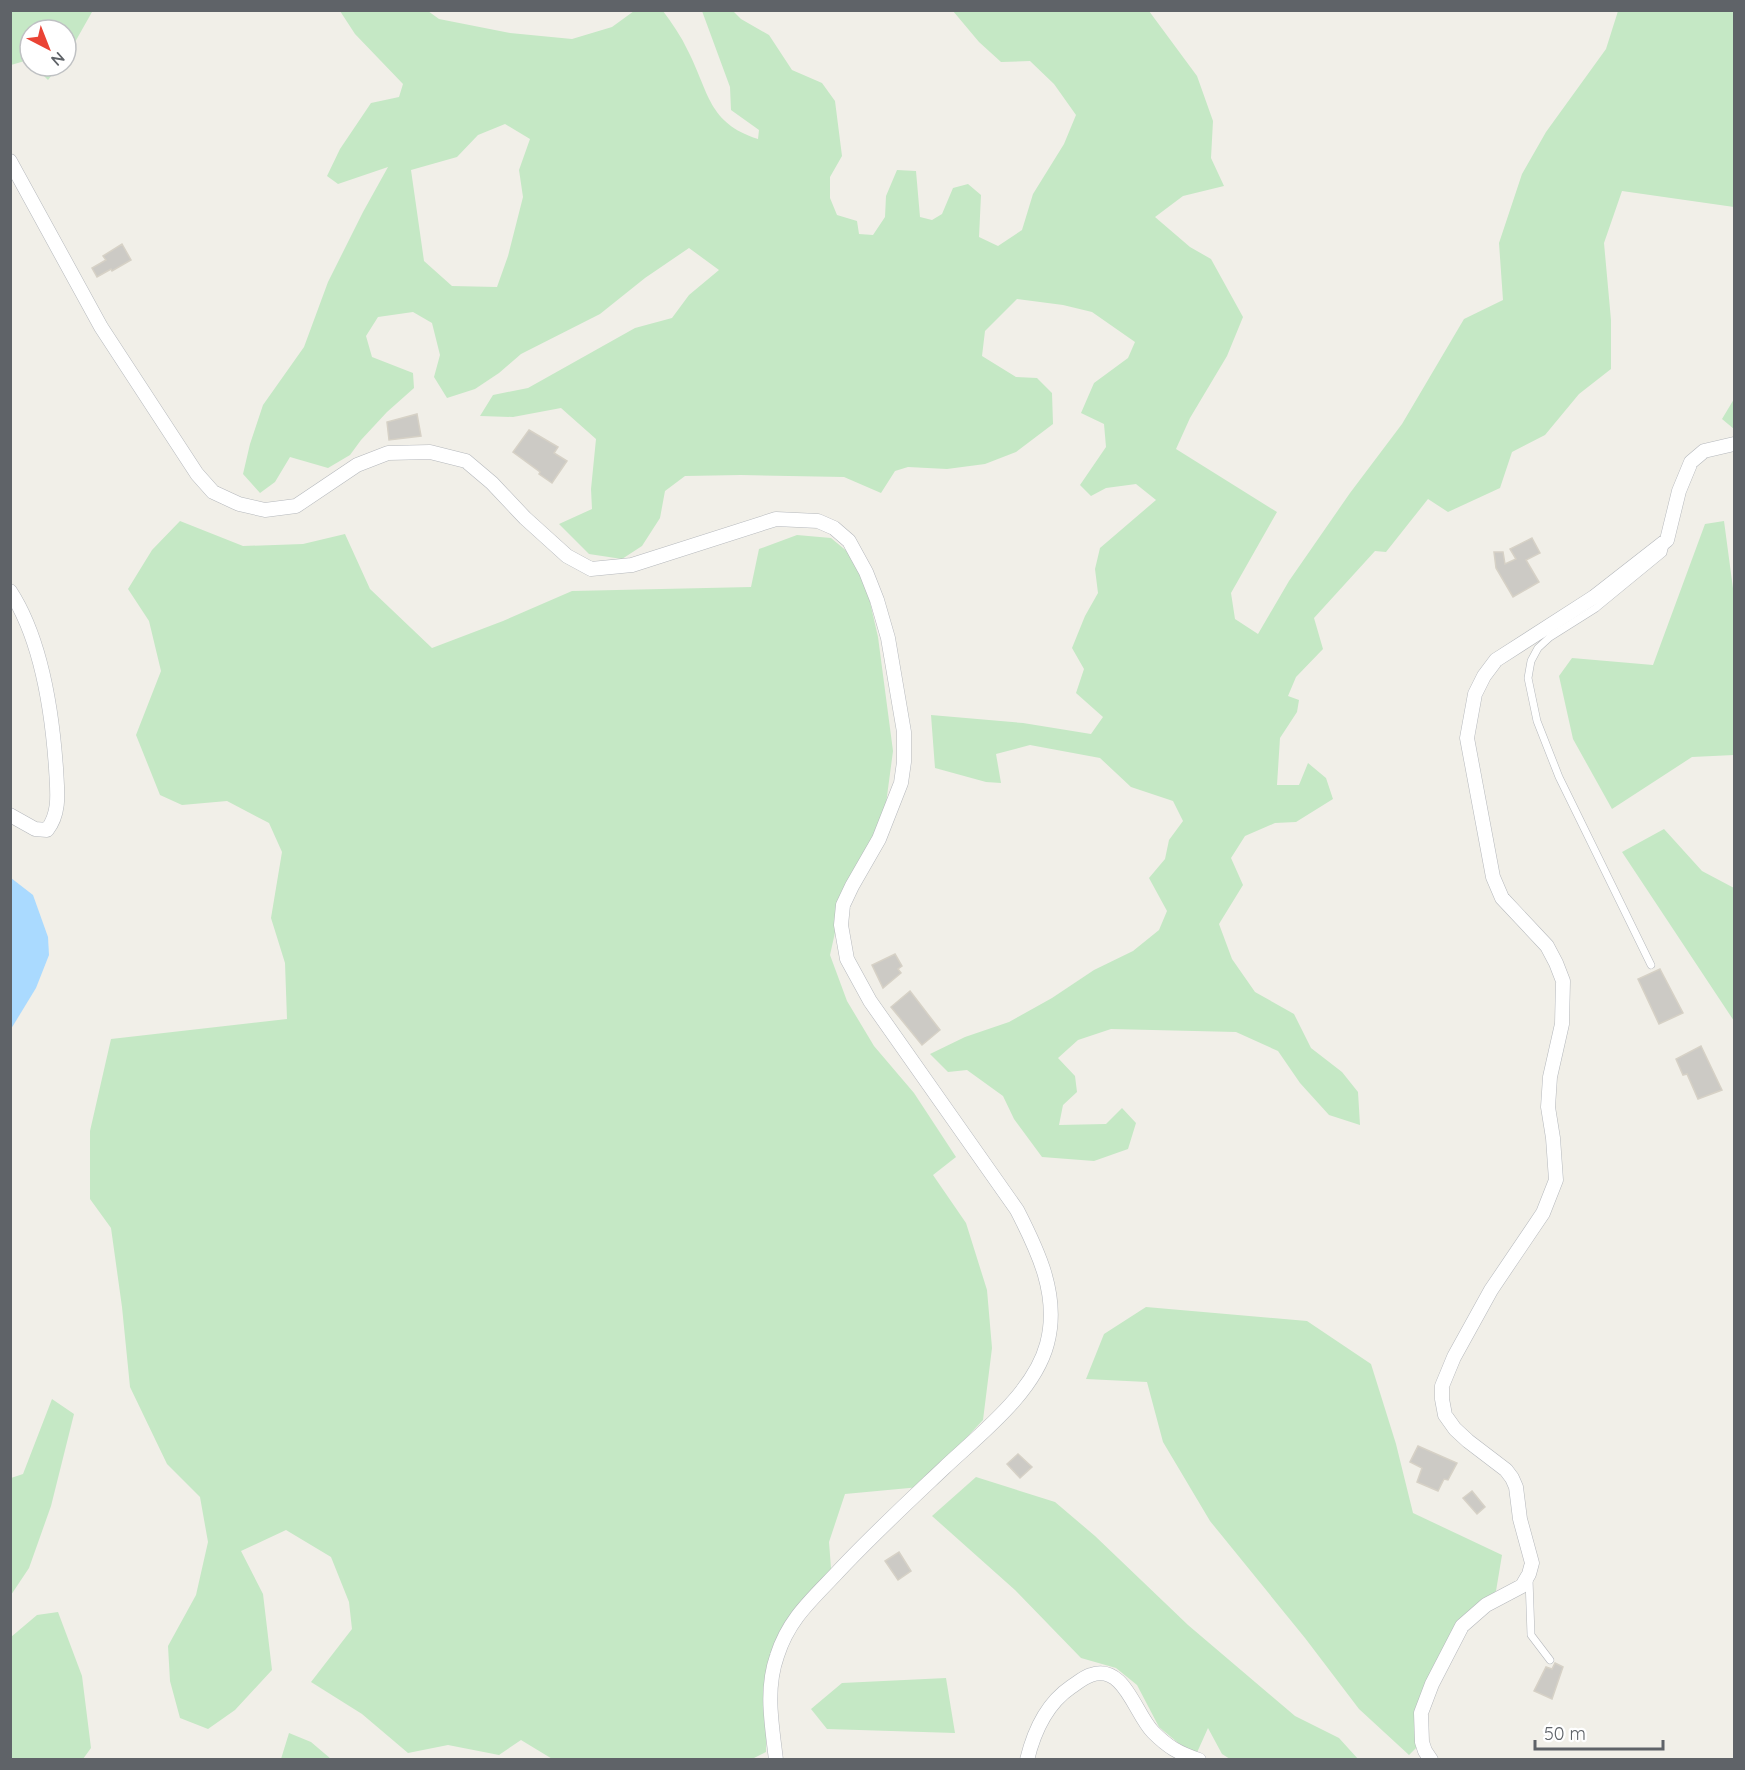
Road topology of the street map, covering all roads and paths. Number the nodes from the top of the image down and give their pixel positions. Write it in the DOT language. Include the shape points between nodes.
graph roads {
  1 [pos="10,161"];
  2 [pos="1734,444"];
  3 [pos="1667,540"];
  4 [pos="10,591"];
  5 [pos="10,815"];
  6 [pos="1651,965"];
  7 [pos="1529,1574"];
  8 [pos="1550,1660"];
  9 [pos="1430,1757"];
  10 [pos="776,1760"];
  11 [pos="1027,1760"];
  12 [pos="1199,1760"];
  1 -- 10 [label="street" via="101,327 191,466 213,492 265,510 296,506 357,465 388,453 430,452 466,461 567,556 591,569 632,565 776,519 818,521 834,528 849,541 866,573 888,638 903,723 904,762 895,803 843,905 841,925 847,959 870,1001 1017,1210 1046,1277 1051,1317 1039,1367 1012,1403 862,1546 789,1625 777,1655 770,1692"];
  2 -- 3 [label="street" via="1704,451 1691,462"];
  3 -- 6 [label="lane" via="1663,553 1596,608 1538,648 1528,678 1537,721 1559,777"];
  3 -- 7 [label="street" via="1594,597 1496,660 1475,694 1467,738 1493,877 1502,898 1547,946 1563,981 1562,1024 1550,1077 1548,1107 1556,1180 1553,1192 1491,1290 1442,1386 1445,1415 1455,1429 1512,1478 1532,1563"];
  4 -- 5 [label="street" via="28,628 48,691 58,803 54,821 47,830 35,829"];
  7 -- 8 [label="lane" via="1531,1635"];
  7 -- 9 [label="street" via="1522,1586 1486,1605 1462,1626 1421,1713 1422,1742"];
  11 -- 12 [label="street" via="1032,1740 1049,1707 1091,1674 1104,1673 1123,1685 1151,1730 1176,1752"];
}
